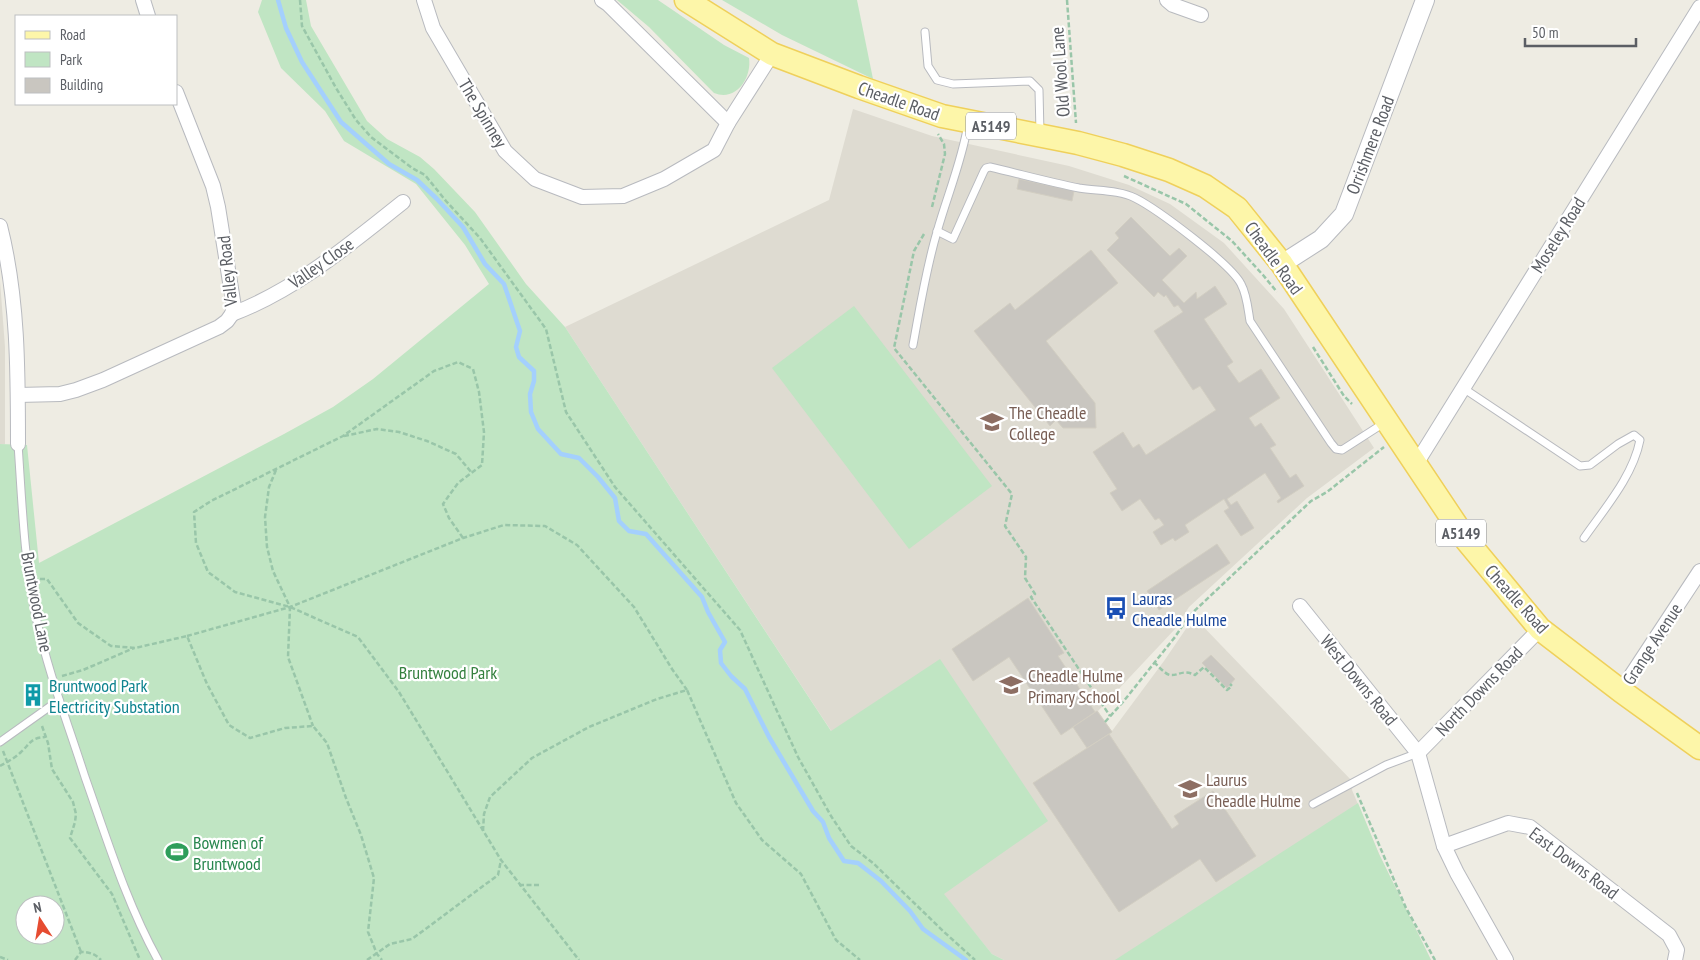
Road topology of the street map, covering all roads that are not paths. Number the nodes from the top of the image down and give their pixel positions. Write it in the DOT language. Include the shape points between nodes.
graph roads {
  1 [pos="143,0"];
  2 [pos="424,0"];
  3 [pos="602,0"];
  4 [pos="686,0"];
  5 [pos="1167,0"];
  6 [pos="1425,0"];
  7 [pos="1700,7"];
  8 [pos="148,15"];
  9 [pos="1201,15"];
  10 [pos="925,32"];
  11 [pos="772,54"];
  12 [pos="178,97"];
  13 [pos="728,123"];
  14 [pos="967,131"];
  15 [pos="1040,136"];
  16 [pos="403,202"];
  17 [pos="0,226"];
  18 [pos="937,231"];
  19 [pos="1282,264"];
  20 [pos="232,314"];
  21 [pos="913,345"];
  22 [pos="1463,388"];
  23 [pos="18,395"];
  24 [pos="1391,429"];
  25 [pos="18,444"];
  26 [pos="1416,464"];
  27 [pos="1584,538"];
  28 [pos="1700,571"];
  29 [pos="1300,606"];
  30 [pos="1540,629"];
  31 [pos="1621,692"];
  32 [pos="59,700"];
  33 [pos="0,743"];
  34 [pos="1700,748"];
  35 [pos="1418,753"];
  36 [pos="1313,804"];
  37 [pos="1444,846"];
  38 [pos="158,960"];
  39 [pos="1506,960"];
  40 [pos="1675,960"];
  1 -- 8 [label="street"];
  2 -- 13 [label="street, The Spinney" via="433,28 505,151 535,179 582,197 623,196 664,179 714,150"];
  3 -- 13 [label="street"];
  4 -- 11 [label="main road, Cheadle Road / A5149"];
  5 -- 9 [label="street"];
  6 -- 19 [label="street, Orrishmere Road" via="1344,214 1321,239"];
  7 -- 22 [label="street, Moseley Road"];
  10 -- 15 [label="lane" via="928,66 937,80 953,84 1030,81 1039,90"];
  11 -- 13 [label="street, The Spinney"];
  11 -- 14 [label="main road, Cheadle Road / A5149" via="942,116"];
  12 -- 20 [label="street, Valley Road" via="213,186 234,307"];
  14 -- 15 [label="main road, Cheadle Road / A5149"];
  14 -- 18 [label="lane"];
  15 -- 19 [label="main road, Cheadle Road / A5149" via="1078,143 1169,170 1204,186 1237,208"];
  16 -- 20 [label="street, Valley Close" via="287,288 260,304"];
  17 -- 23 [label="street, Bruntwood Lane" via="12,284"];
  18 -- 21 [label="lane"];
  18 -- 24 [label="lane" via="953,239 984,171 990,167 1134,197 1194,239 1241,283 1250,321 1331,444 1342,450"];
  19 -- 24 [label="main road, Cheadle Road / A5149"];
  20 -- 23 [label="street, Valley Road" via="219,327 85,386 60,394"];
  22 -- 26 [label="street, Moseley Road"];
  22 -- 27 [label="lane" via="1580,466 1590,465 1634,435 1640,440 1629,472"];
  23 -- 25 [label="street, Bruntwood Lane"];
  24 -- 26 [label="main road, Cheadle Road / A5149"];
  25 -- 32 [label="lane, Bruntwood Lane" via="36,617"];
  26 -- 30 [label="main road, Cheadle Road / A5149" via="1467,541"];
  28 -- 31 [label="street, Grange Avenue"];
  29 -- 35 [label="street, West Downs Road"];
  30 -- 31 [label="main road, Cheadle Road / A5149"];
  30 -- 35 [label="street, North Downs Road"];
  31 -- 34 [label="main road, Cheadle Road / A5149"];
  32 -- 33 [label="lane"];
  32 -- 38 [label="lane, Bruntwood Lane" via="120,880"];
  35 -- 36 [label="lane" via="1386,765"];
  35 -- 37 [label="street"];
  37 -- 39 [label="street"];
  37 -- 40 [label="street, East Downs Road" via="1508,823 1530,827 1669,934 1677,950"];
}
